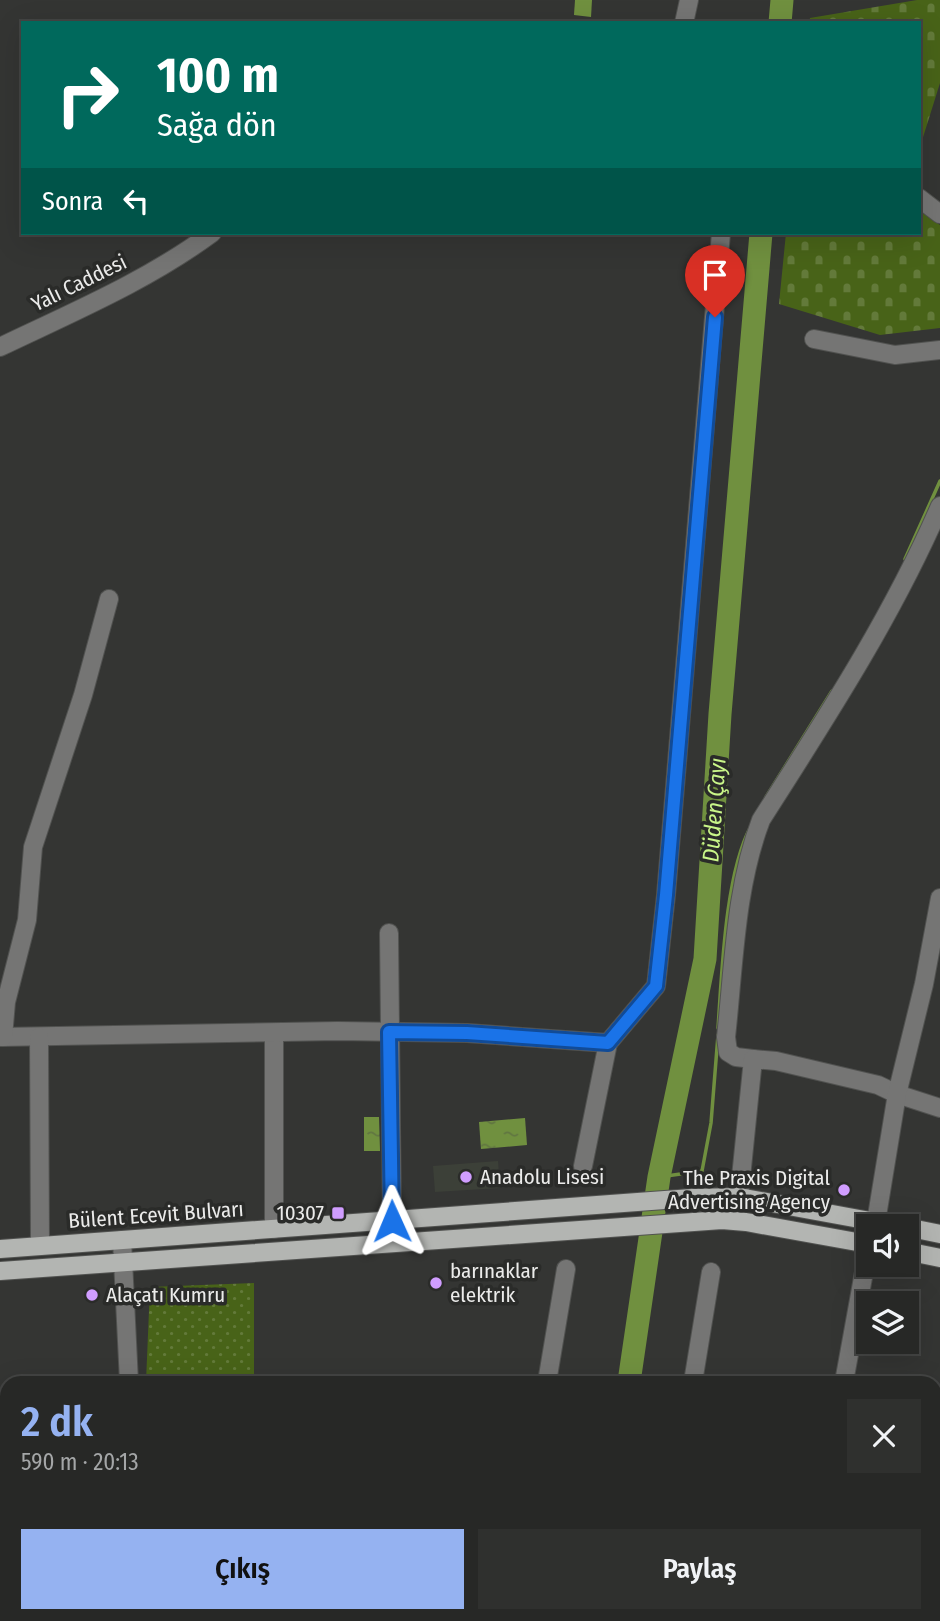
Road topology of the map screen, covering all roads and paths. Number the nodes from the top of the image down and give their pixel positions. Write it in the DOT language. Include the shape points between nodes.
graph roads {
  1 [pos="689,0"];
  2 [pos="684,21"];
  3 [pos="921,200"];
  4 [pos="940,214"];
  5 [pos="209,235"];
  6 [pos="721,235"];
  7 [pos="814,339"];
  8 [pos="0,347"];
  9 [pos="940,350"];
  10 [pos="940,506"];
  11 [pos="109,599"];
  12 [pos="940,898"];
  13 [pos="389,933"];
  14 [pos="932,985"];
  15 [pos="389,1032"];
  16 [pos="274,1033"];
  17 [pos="1,1037"];
  18 [pos="39,1037"];
  19 [pos="608,1043"];
  20 [pos="753,1059"];
  21 [pos="897,1094"];
  22 [pos="940,1108"];
  23 [pos="583,1166"];
  24 [pos="740,1197"];
  25 [pos="877,1214"];
  26 [pos="856,1218"];
  27 [pos="392,1221"];
  28 [pos="274,1229"];
  29 [pos="919,1230"];
  30 [pos="940,1234"];
  31 [pos="122,1240"];
  32 [pos="856,1242"];
  33 [pos="40,1246"];
  34 [pos="0,1249"];
  35 [pos="919,1254"];
  36 [pos="940,1258"];
  37 [pos="124,1262"];
  38 [pos="566,1269"];
  39 [pos="0,1271"];
  40 [pos="711,1272"];
  41 [pos="863,1277"];
  42 [pos="129,1376"];
  43 [pos="548,1376"];
  44 [pos="694,1376"];
  45 [pos="845,1376"];
  1 -- 2 [label="street"];
  3 -- 4 [label="street"];
  5 -- 8 [label="street, Yalı Caddesi" via="121,289"];
  6 -- 19 [label="street" via="656,986"];
  7 -- 9 [label="street" via="895,355"];
  10 -- 20 [label="street" via="887,613 754,837 744,874 726,1037 728,1052"];
  11 -- 17 [label="street" via="33,847 27,920"];
  12 -- 14 [label="street"];
  13 -- 15 [label="street"];
  14 -- 21 [label="street"];
  15 -- 16 [label="street"];
  15 -- 19 [label="street"];
  15 -- 27 [label="street"];
  16 -- 18 [label="street"];
  16 -- 28 [label="street"];
  17 -- 18 [label="street"];
  18 -- 33 [label="street"];
  19 -- 23 [label="street"];
  20 -- 21 [label="street" via="776,1060 878,1085"];
  20 -- 24 [label="street"];
  21 -- 22 [label="street"];
  21 -- 25 [label="street"];
  24 -- 26 [label="main road, Bülent Ecevit Bulvarı"];
  24 -- 27 [label="main road, Bülent Ecevit Bulvarı"];
  27 -- 28 [label="main road, Bülent Ecevit Bulvarı"];
  28 -- 31 [label="main road, Bülent Ecevit Bulvarı"];
  29 -- 30 [label="main road, Bülent Ecevit Bulvarı"];
  31 -- 33 [label="main road, Bülent Ecevit Bulvarı"];
  31 -- 37 [label="street"];
  32 -- 37 [label="main road" via="746,1222 688,1222"];
  33 -- 34 [label="main road, Bülent Ecevit Bulvarı"];
  35 -- 36 [label="main road"];
  37 -- 39 [label="main road"];
  37 -- 42 [label="street"];
  38 -- 43 [label="street"];
  40 -- 44 [label="street"];
  41 -- 45 [label="street"];
}
